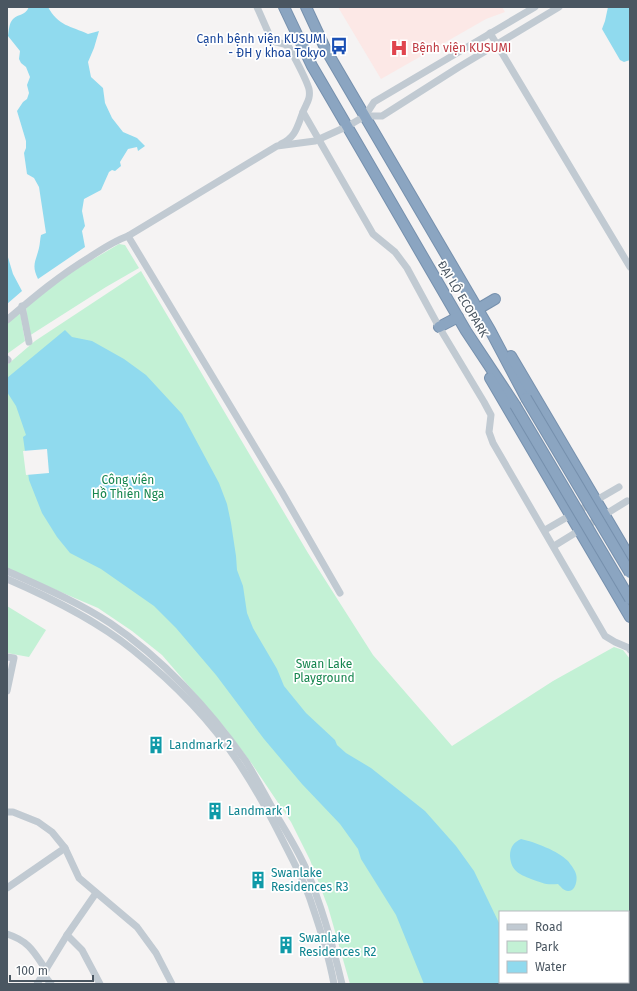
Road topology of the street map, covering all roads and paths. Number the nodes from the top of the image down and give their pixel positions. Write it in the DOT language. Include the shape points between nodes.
graph roads {
  1 [pos="257,7"];
  2 [pos="284,7"];
  3 [pos="535,7"];
  4 [pos="559,7"];
  5 [pos="308,8"];
  6 [pos="490,33"];
  7 [pos="497,44"];
  8 [pos="303,112"];
  9 [pos="365,116"];
  10 [pos="348,126"];
  11 [pos="319,140"];
  12 [pos="277,146"];
  13 [pos="128,236"];
  14 [pos="630,267"];
  15 [pos="495,299"];
  16 [pos="22,306"];
  17 [pos="478,309"];
  18 [pos="458,317"];
  19 [pos="7,320"];
  20 [pos="439,327"];
  21 [pos="490,330"];
  22 [pos="466,331"];
  23 [pos="29,342"];
  24 [pos="619,487"];
  25 [pos="596,500"];
  26 [pos="627,501"];
  27 [pos="571,515"];
  28 [pos="604,515"];
  29 [pos="545,530"];
  30 [pos="579,530"];
  31 [pos="554,546"];
  32 [pos="630,558"];
  33 [pos="7,571"];
  34 [pos="630,573"];
  35 [pos="7,579"];
  36 [pos="32,586"];
  37 [pos="340,593"];
  38 [pos="630,599"];
  39 [pos="630,617"];
  40 [pos="630,650"];
  41 [pos="7,657"];
  42 [pos="7,691"];
  43 [pos="7,812"];
  44 [pos="65,848"];
  45 [pos="7,888"];
  46 [pos="96,894"];
  47 [pos="7,934"];
  48 [pos="67,935"];
  49 [pos="326,939"];
  50 [pos="45,972"];
  51 [pos="37,984"];
  52 [pos="51,984"];
  53 [pos="100,984"];
  54 [pos="172,984"];
  55 [pos="334,984"];
  56 [pos="342,984"];
  1 -- 8 [label="street" via="272,41 289,47 309,89 310,98"];
  2 -- 10 [label="highway, ĐẠI LỘ ECOPARK" via="312,66"];
  3 -- 6 [label="street"];
  4 -- 7 [label="street"];
  5 -- 9 [label="highway, ĐẠI LỘ ECOPARK" via="326,50"];
  6 -- 7 [label="street"];
  6 -- 9 [label="street" via="374,102"];
  7 -- 9 [label="street" via="382,116"];
  7 -- 14 [label="street"];
  8 -- 11 [label="street"];
  8 -- 12 [label="street" via="298,128 292,136"];
  9 -- 10 [label="street"];
  9 -- 17 [label="highway, ĐẠI LỘ ECOPARK"];
  10 -- 11 [label="street"];
  10 -- 18 [label="highway, ĐẠI LỘ ECOPARK"];
  11 -- 12 [label="street"];
  11 -- 20 [label="street" via="373,234 395,252 407,268"];
  12 -- 13 [label="street"];
  13 -- 16 [label="street" via="115,241 73,267"];
  13 -- 37 [label="street"];
  15 -- 17 [label="highway"];
  16 -- 19 [label="street"];
  16 -- 23 [label="street"];
  17 -- 21 [label="highway, ĐẠI LỘ ECOPARK"];
  18 -- 20 [label="highway"];
  18 -- 22 [label="highway, ĐẠI LỘ ECOPARK"];
  20 -- 29 [label="street" via="491,415 489,432 493,444"];
  21 -- 25 [label="highway" via="503,342"];
  21 -- 34 [label="highway, ĐẠI LỘ ECOPARK, bridge" via="526,398"];
  22 -- 27 [label="highway" via="477,356"];
  22 -- 38 [label="highway, ĐẠI LỘ ECOPARK, bridge" via="515,405"];
  24 -- 25 [label="street"];
  25 -- 27 [label="street"];
  25 -- 28 [label="highway"];
  26 -- 28 [label="street"];
  27 -- 29 [label="street"];
  27 -- 30 [label="highway"];
  28 -- 30 [label="street"];
  28 -- 32 [label="highway"];
  29 -- 31 [label="street"];
  30 -- 31 [label="street"];
  30 -- 39 [label="highway"];
  31 -- 40 [label="street" via="605,636"];
  33 -- 36 [label="street"];
  35 -- 36 [label="street"];
  36 -- 49 [label="street" via="86,608 110,623 184,686 214,719 246,761 251,777 306,870"];
  41 -- 42 [label="street" via="14,658"];
  43 -- 44 [label="street" via="38,822 52,832"];
  44 -- 45 [label="street"];
  44 -- 46 [label="street" via="79,878"];
  46 -- 48 [label="street"];
  46 -- 54 [label="street" via="137,928 156,953"];
  47 -- 50 [label="street" via="29,946"];
  48 -- 50 [label="street"];
  48 -- 53 [label="street" via="82,950"];
  49 -- 55 [label="street"];
  49 -- 56 [label="street"];
  50 -- 51 [label="street"];
  50 -- 52 [label="street"];
}
